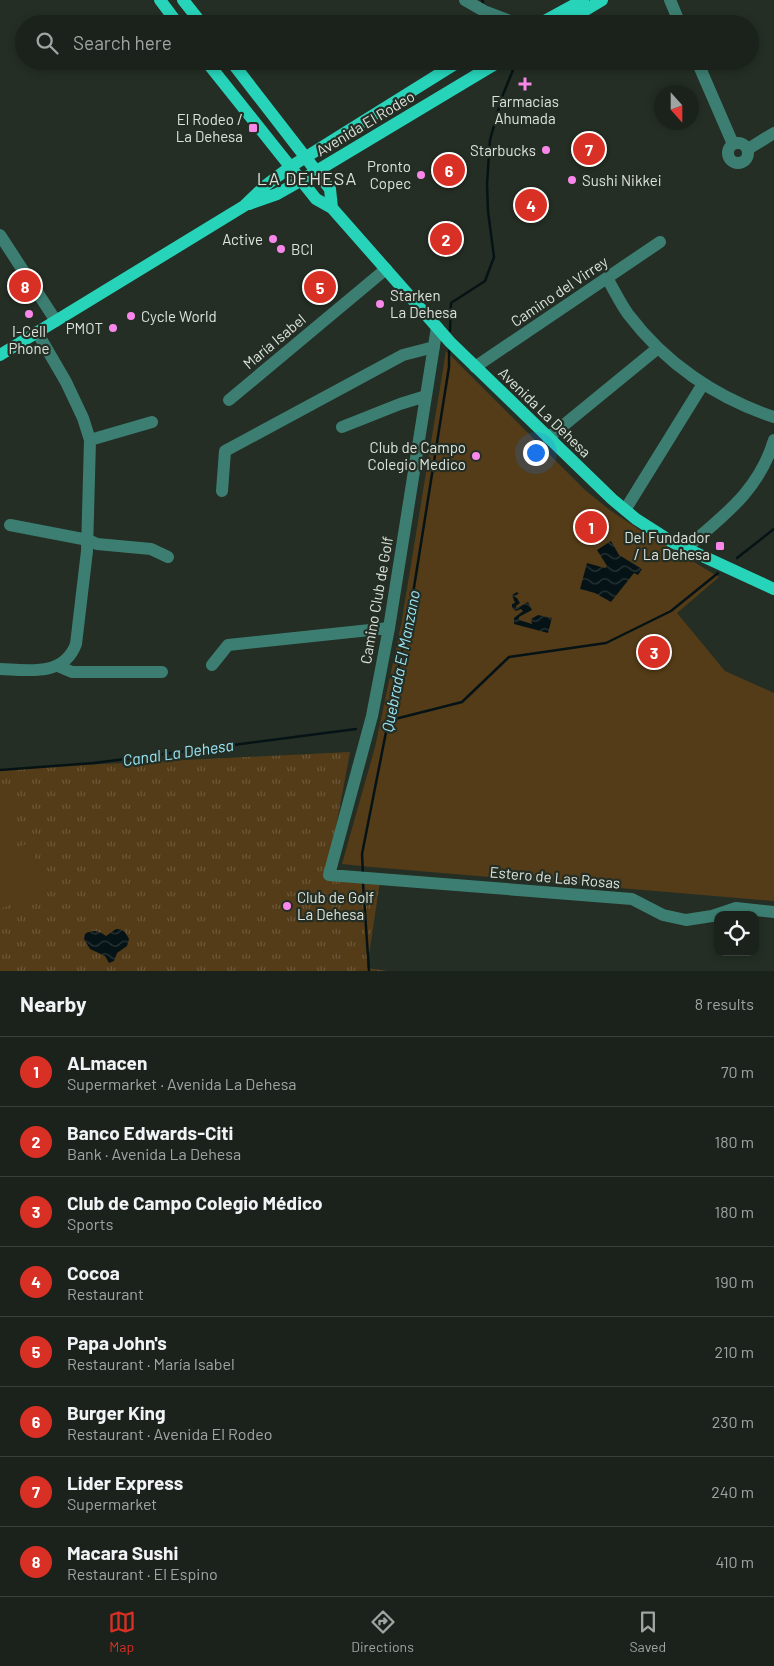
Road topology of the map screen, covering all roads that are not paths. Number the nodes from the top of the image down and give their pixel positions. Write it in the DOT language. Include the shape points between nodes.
graph roads {
  1 [pos="160,0"];
  2 [pos="183,0"];
  3 [pos="465,0"];
  4 [pos="583,0"];
  5 [pos="602,0"];
  6 [pos="670,0"];
  7 [pos="484,10"];
  8 [pos="171,15"];
  9 [pos="195,15"];
  10 [pos="487,15"];
  11 [pos="496,15"];
  12 [pos="556,15"];
  13 [pos="577,15"];
  14 [pos="676,15"];
  15 [pos="213,70"];
  16 [pos="238,70"];
  17 [pos="446,70"];
  18 [pos="485,70"];
  19 [pos="701,70"];
  20 [pos="387,107"];
  21 [pos="392,126"];
  22 [pos="774,133"];
  23 [pos="733,144"];
  24 [pos="748,149"];
  25 [pos="306,157"];
  26 [pos="290,168"];
  27 [pos="317,171"];
  28 [pos="300,181"];
  29 [pos="244,206"];
  30 [pos="332,208"];
  31 [pos="0,235"];
  32 [pos="660,242"];
  33 [pos="386,269"];
  34 [pos="607,278"];
  35 [pos="56,321"];
  36 [pos="437,327"];
  37 [pos="37,332"];
  38 [pos="434,347"];
  39 [pos="658,348"];
  40 [pos="0,355"];
  41 [pos="475,367"];
  42 [pos="703,384"];
  43 [pos="426,396"];
  44 [pos="229,400"];
  45 [pos="774,416"];
  46 [pos="152,422"];
  47 [pos="342,427"];
  48 [pos="548,438"];
  49 [pos="90,440"];
  50 [pos="774,440"];
  51 [pos="222,491"];
  52 [pos="625,510"];
  53 [pos="10,525"];
  54 [pos="88,540"];
  55 [pos="685,549"];
  56 [pos="168,557"];
  57 [pos="774,589"];
  58 [pos="389,628"];
  59 [pos="212,665"];
  60 [pos="58,666"];
  61 [pos="0,668"];
  62 [pos="162,672"];
  63 [pos="329,875"];
  64 [pos="774,912"];
  1 -- 8 [label="main road"];
  2 -- 9 [label="main road"];
  3 -- 7 [label="street"];
  4 -- 12 [label="main road"];
  5 -- 13 [label="main road"];
  6 -- 14 [label="street"];
  7 -- 10 [label="street"];
  7 -- 11 [label="street"];
  15 -- 26 [label="main road, Avenida La Dehesa"];
  16 -- 25 [label="main road, Avenida La Dehesa"];
  17 -- 20 [label="main road, Avenida El Rodeo"];
  18 -- 21 [label="main road, Avenida El Rodeo"];
  19 -- 23 [label="street"];
  20 -- 21 [label="main road" via="381,119 384,124"];
  20 -- 25 [label="main road, Avenida El Rodeo"];
  21 -- 27 [label="main road, Avenida El Rodeo"];
  22 -- 24 [label="street"];
  23 -- 24 [label="street" via="739,143"];
  23 -- 24 [label="street" via="728,155 737,164 748,158"];
  25 -- 26 [label="main road, Avenida El Rodeo"];
  25 -- 27 [label="main road, Avenida La Dehesa"];
  26 -- 28 [label="main road, Avenida La Dehesa"];
  26 -- 29 [label="main road, Avenida El Rodeo"];
  27 -- 28 [label="main road, Avenida El Rodeo"];
  27 -- 30 [label="main road, Avenida La Dehesa" via="330,189"];
  28 -- 29 [label="main road, Avenida El Rodeo" via="278,194"];
  28 -- 30 [label="main road, Avenida La Dehesa" via="316,199"];
  29 -- 35 [label="main road, Avenida El Rodeo"];
  30 -- 33 [label="main road, Avenida La Dehesa"];
  31 -- 35 [label="street"];
  32 -- 34 [label="street, Camino del Virrey"];
  33 -- 36 [label="main road, Avenida La Dehesa"];
  33 -- 44 [label="street, María Isabel"];
  34 -- 39 [label="street" via="627,313"];
  34 -- 41 [label="street, Camino del Virrey"];
  35 -- 37 [label="main road, Avenida El Rodeo"];
  36 -- 38 [label="street, Camino Club de Golf"];
  36 -- 41 [label="main road, Avenida La Dehesa"];
  37 -- 40 [label="main road, Avenida El Rodeo"];
  37 -- 49 [label="street" via="66,382"];
  38 -- 43 [label="street, Camino Club de Golf"];
  38 -- 51 [label="street" via="403,355 225,451"];
  39 -- 42 [label="street"];
  39 -- 48 [label="street"];
  41 -- 48 [label="main road, Avenida La Dehesa"];
  42 -- 45 [label="street" via="745,406"];
  42 -- 52 [label="street"];
  43 -- 47 [label="street"];
  43 -- 58 [label="street, Camino Club de Golf"];
  46 -- 49 [label="street"];
  48 -- 52 [label="main road, Avenida La Dehesa"];
  49 -- 54 [label="street"];
  50 -- 55 [label="street" via="760,474 745,495"];
  52 -- 55 [label="main road, Avenida La Dehesa"];
  53 -- 54 [label="street"];
  54 -- 56 [label="street" via="97,544 151,549"];
  54 -- 60 [label="street" via="76,644"];
  55 -- 57 [label="main road, Avenida La Dehesa"];
  58 -- 59 [label="street" via="228,645"];
  58 -- 63 [label="street, Camino Club de Golf" via="372,716"];
  60 -- 61 [label="street" via="44,670"];
  60 -- 62 [label="street" via="72,672"];
  63 -- 64 [label="street, Estero de Las Rosas" via="632,900 686,920 736,908"];
}
